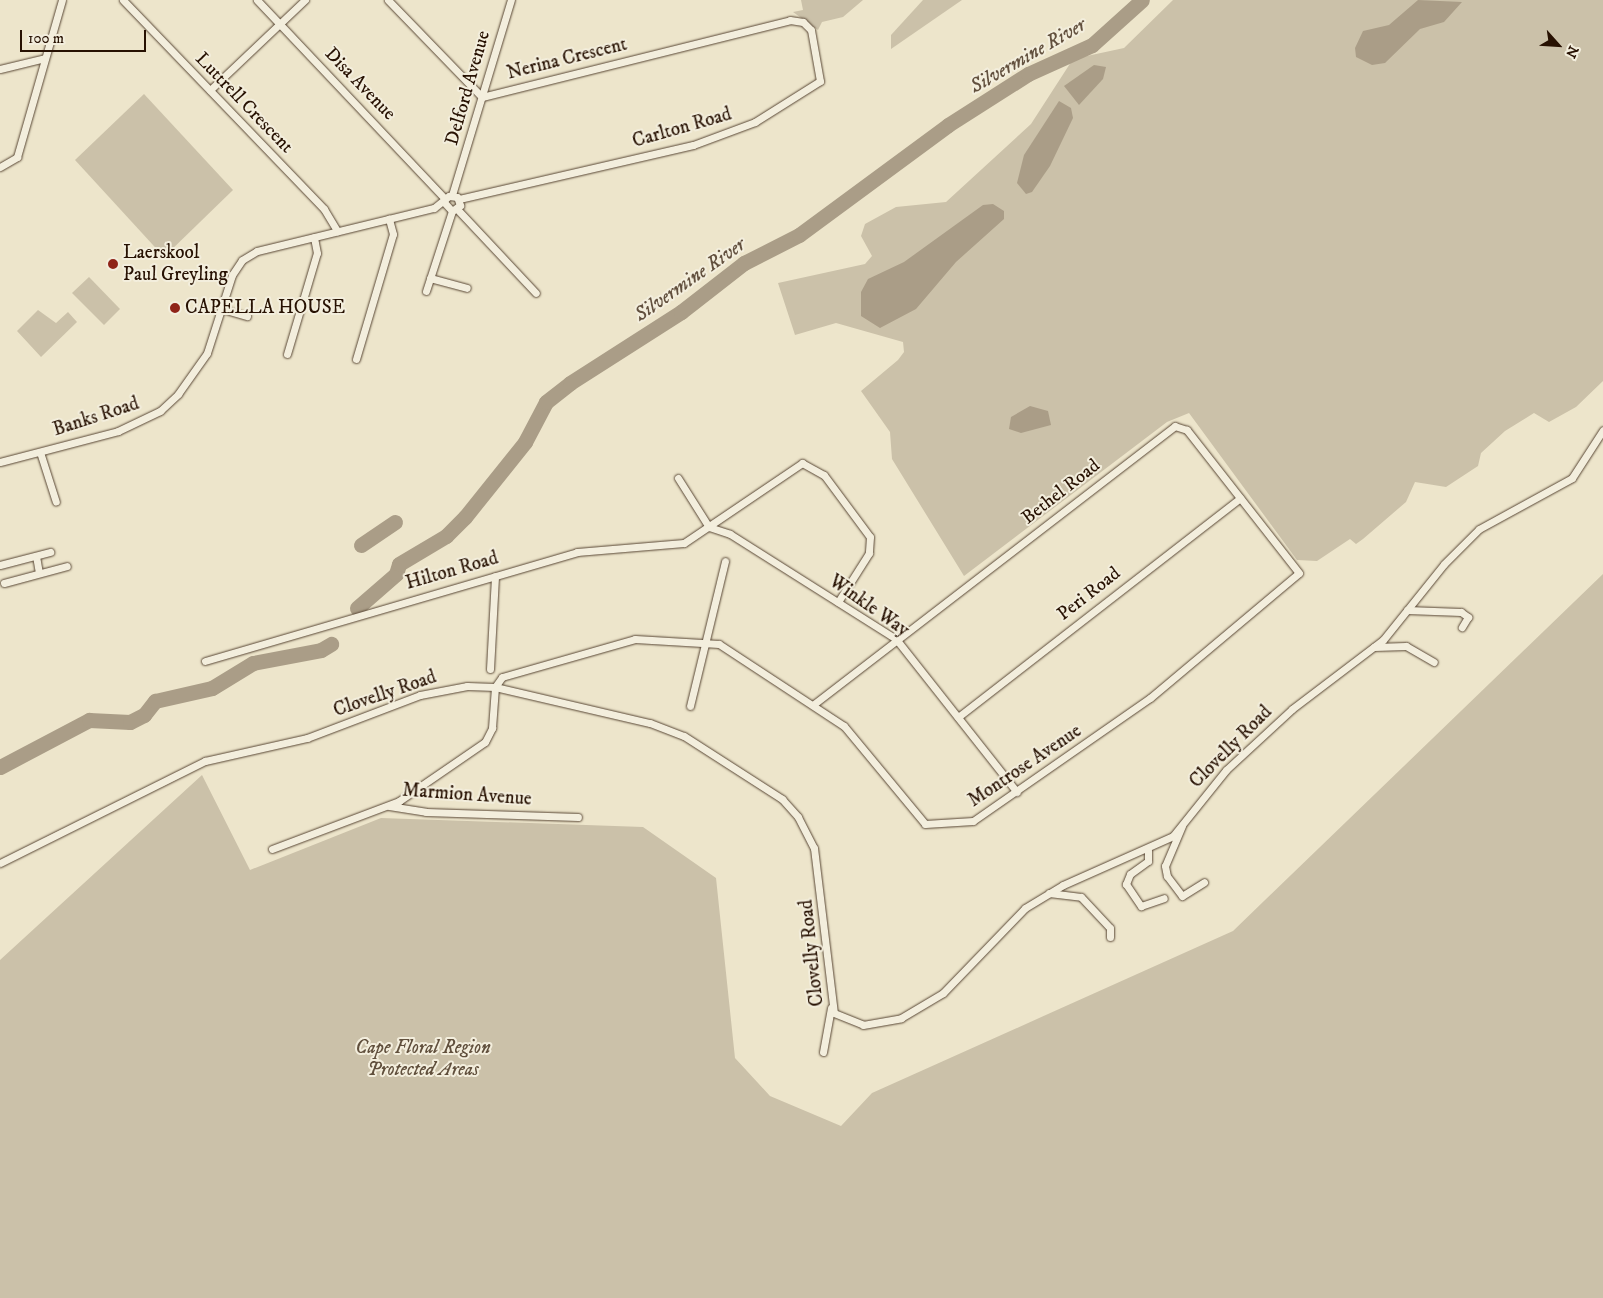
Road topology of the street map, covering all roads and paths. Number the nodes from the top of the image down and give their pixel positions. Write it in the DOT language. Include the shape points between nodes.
graph roads {
  1 [pos="62,0"];
  2 [pos="123,0"];
  3 [pos="257,0"];
  4 [pos="304,0"];
  5 [pos="388,0"];
  6 [pos="510,0"];
  7 [pos="790,20"];
  8 [pos="280,24"];
  9 [pos="45,58"];
  10 [pos="0,69"];
  11 [pos="210,90"];
  12 [pos="482,97"];
  13 [pos="0,167"];
  14 [pos="451,203"];
  15 [pos="389,219"];
  16 [pos="337,231"];
  17 [pos="314,237"];
  18 [pos="430,278"];
  19 [pos="467,288"];
  20 [pos="426,291"];
  21 [pos="536,292"];
  22 [pos="222,309"];
  23 [pos="247,316"];
  24 [pos="217,328"];
  25 [pos="287,354"];
  26 [pos="356,358"];
  27 [pos="1603,430"];
  28 [pos="40,452"];
  29 [pos="0,462"];
  30 [pos="678,478"];
  31 [pos="1240,498"];
  32 [pos="56,502"];
  33 [pos="709,527"];
  34 [pos="50,552"];
  35 [pos="36,556"];
  36 [pos="725,561"];
  37 [pos="0,565"];
  38 [pos="67,566"];
  39 [pos="39,573"];
  40 [pos="1299,573"];
  41 [pos="495,576"];
  42 [pos="4,583"];
  43 [pos="838,602"];
  44 [pos="1407,610"];
  45 [pos="1462,627"];
  46 [pos="896,640"];
  47 [pos="706,641"];
  48 [pos="1374,647"];
  49 [pos="205,661"];
  50 [pos="1434,662"];
  51 [pos="490,669"];
  52 [pos="495,687"];
  53 [pos="814,704"];
  54 [pos="690,706"];
  55 [pos="958,717"];
  56 [pos="1017,792"];
  57 [pos="388,806"];
  58 [pos="578,817"];
  59 [pos="1182,826"];
  60 [pos="272,849"];
  61 [pos="1148,850"];
  62 [pos="0,863"];
  63 [pos="1204,882"];
  64 [pos="1049,893"];
  65 [pos="1164,898"];
  66 [pos="1110,937"];
  67 [pos="831,1008"];
  68 [pos="823,1052"];
  1 -- 9 [label="street"];
  2 -- 11 [label="street, Luttrell Crescent"];
  3 -- 8 [label="street, Disa Avenue"];
  4 -- 8 [label="street"];
  5 -- 12 [label="street"];
  6 -- 12 [label="street, Delford Avenue"];
  7 -- 12 [label="street, Nerina Crescent"];
  7 -- 14 [label="street, Carlton Road" via="803,22 811,30 820,81 763,118 693,145"];
  8 -- 11 [label="street"];
  8 -- 14 [label="street, Disa Avenue"];
  9 -- 10 [label="street"];
  9 -- 13 [label="street" via="17,157"];
  11 -- 16 [label="street, Luttrell Crescent" via="324,209"];
  12 -- 14 [label="street, Delford Avenue"];
  14 -- 15 [label="street, Carlton Road"];
  14 -- 18 [label="street, Delford Avenue"];
  14 -- 21 [label="street, Disa Avenue"];
  15 -- 16 [label="street, Carlton Road"];
  15 -- 26 [label="street" via="393,234"];
  16 -- 17 [label="street, Carlton Road"];
  17 -- 22 [label="street, Carlton Road" via="258,251 242,260 232,275"];
  17 -- 25 [label="street" via="317,253"];
  18 -- 19 [label="street"];
  18 -- 20 [label="street, Delford Avenue"];
  22 -- 23 [label="street"];
  22 -- 24 [label="street, Carlton Road"];
  24 -- 28 [label="street, Banks Road" via="194,375 160,411 118,431"];
  27 -- 44 [label="street, Clovelly Road" via="1572,478 1479,529"];
  28 -- 29 [label="street, Banks Road"];
  28 -- 32 [label="street"];
  30 -- 33 [label="street"];
  31 -- 40 [label="street, Bethel Road"];
  31 -- 46 [label="street, Bethel Road" via="1187,430 1175,426"];
  31 -- 55 [label="street, Peri Road"];
  33 -- 41 [label="street, Hilton Road" via="674,546 580,551"];
  33 -- 43 [label="street, Winkle Way" via="730,534"];
  33 -- 43 [label="street, Hilton Road" via="794,465 812,465 870,536 869,553"];
  34 -- 35 [label="street"];
  35 -- 37 [label="street"];
  35 -- 39 [label="street"];
  36 -- 47 [label="street"];
  38 -- 39 [label="street"];
  39 -- 42 [label="street"];
  40 -- 56 [label="street, Montrose Avenue" via="1150,698"];
  41 -- 49 [label="street, Hilton Road"];
  41 -- 51 [label="street"];
  43 -- 46 [label="street, Winkle Way"];
  44 -- 45 [label="street" via="1461,612 1468,617"];
  44 -- 48 [label="street, Clovelly Road"];
  46 -- 53 [label="street, Bethel Road"];
  46 -- 55 [label="street, Winkle Way"];
  47 -- 52 [label="street, Montrose Avenue" via="630,640 513,672"];
  47 -- 53 [label="street, Montrose Avenue" via="719,644"];
  47 -- 54 [label="street"];
  48 -- 50 [label="street" via="1406,646"];
  48 -- 59 [label="street, Clovelly Road" via="1292,709 1226,770"];
  52 -- 57 [label="street" via="487,739"];
  52 -- 62 [label="street, Clovelly Road" via="467,686 420,695 307,738 206,761"];
  52 -- 67 [label="street, Clovelly Road" via="650,723 684,736 782,799 798,817 814,848"];
  53 -- 56 [label="street, Montrose Avenue" via="850,730 929,827 973,821"];
  55 -- 56 [label="street, Winkle Way"];
  57 -- 58 [label="street, Marmion Avenue" via="426,812"];
  57 -- 60 [label="street, Marmion Avenue"];
  59 -- 61 [label="street, Clovelly Road"];
  59 -- 63 [label="street" via="1165,866 1167,876 1182,896"];
  61 -- 64 [label="street, Clovelly Road"];
  61 -- 65 [label="street" via="1148,861 1130,874 1126,884 1141,906"];
  64 -- 66 [label="street" via="1080,897 1110,928"];
  64 -- 67 [label="street, Clovelly Road" via="1014,918 963,974 916,1013 863,1025 841,1019"];
  67 -- 68 [label="street"];
}
